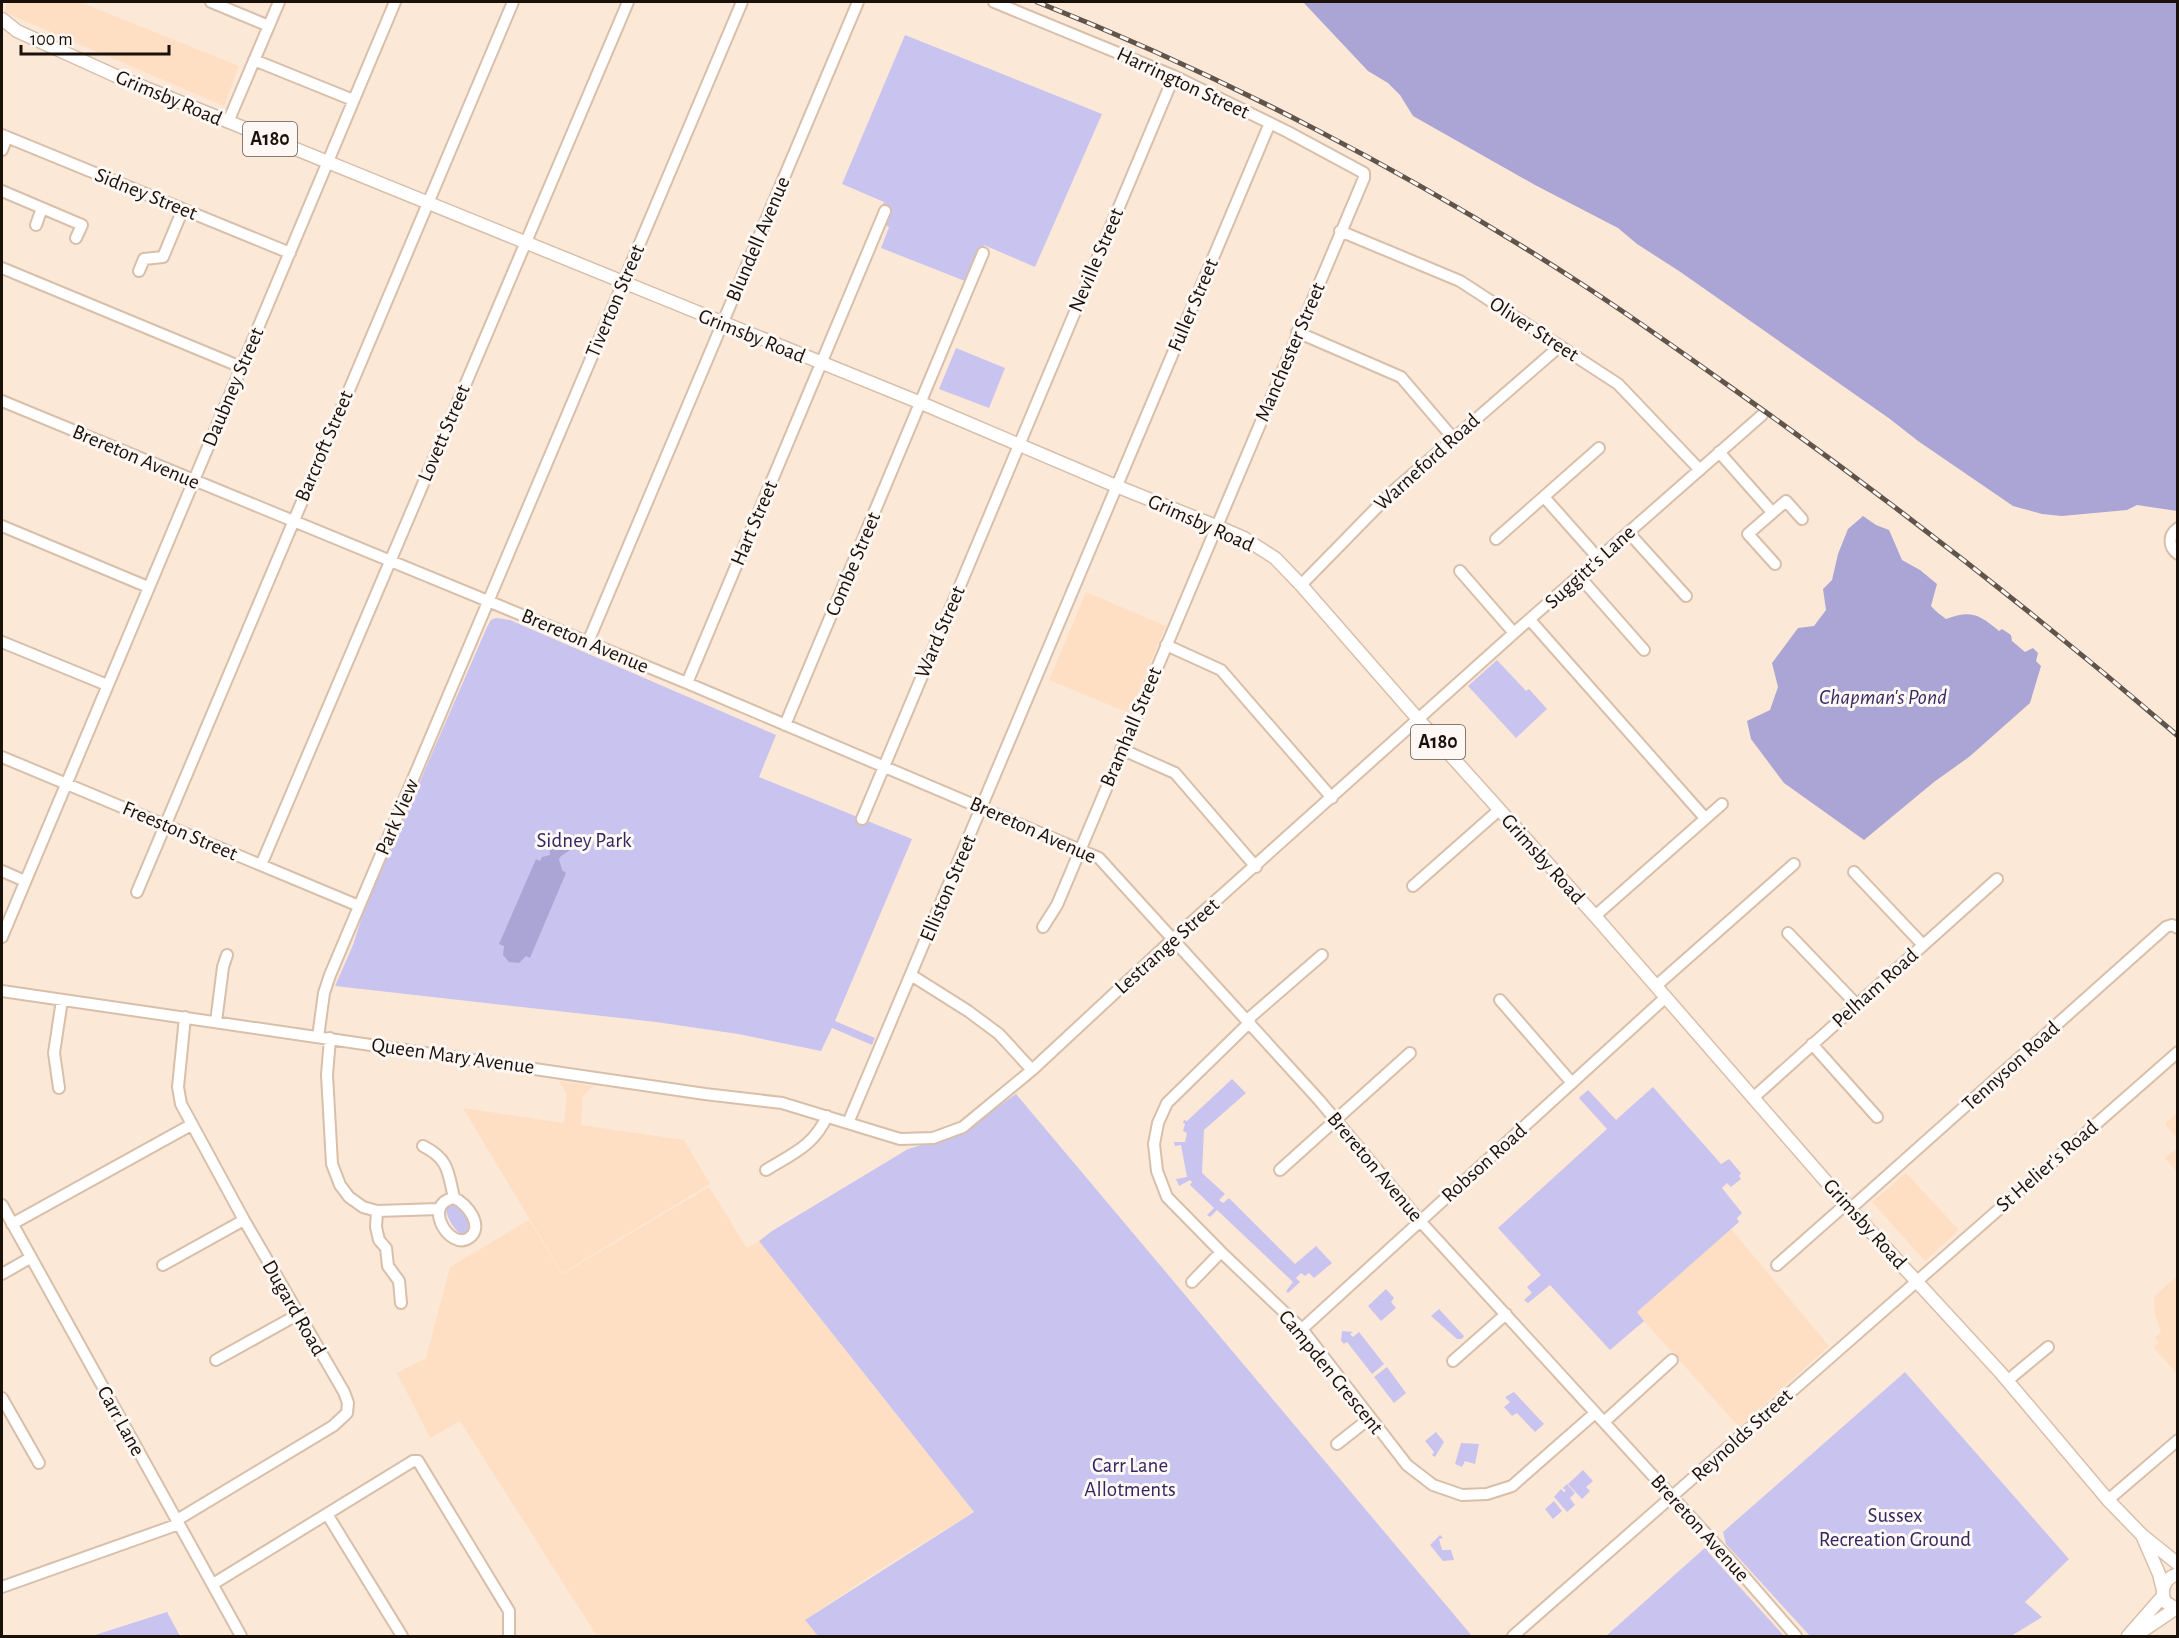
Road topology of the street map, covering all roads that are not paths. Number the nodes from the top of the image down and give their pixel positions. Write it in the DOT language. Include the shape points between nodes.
graph roads {
  1 [pos="211,2"];
  2 [pos="279,2"];
  3 [pos="395,2"];
  4 [pos="513,2"];
  5 [pos="628,2"];
  6 [pos="742,2"];
  7 [pos="858,2"];
  8 [pos="994,2"];
  9 [pos="2,19"];
  10 [pos="269,26"];
  11 [pos="2,29"];
  12 [pos="17,31"];
  13 [pos="254,60"];
  14 [pos="1174,76"];
  15 [pos="353,100"];
  16 [pos="228,122"];
  17 [pos="1270,123"];
  18 [pos="4,136"];
  19 [pos="2,150"];
  20 [pos="327,162"];
  21 [pos="1364,178"];
  22 [pos="2,191"];
  23 [pos="428,203"];
  24 [pos="42,208"];
  25 [pos="183,209"];
  26 [pos="885,212"];
  27 [pos="36,225"];
  28 [pos="1340,231"];
  29 [pos="76,238"];
  30 [pos="524,243"];
  31 [pos="290,253"];
  32 [pos="983,253"];
  33 [pos="2,268"];
  34 [pos="139,271"];
  35 [pos="623,282"];
  36 [pos="723,324"];
  37 [pos="1297,332"];
  38 [pos="1560,346"];
  39 [pos="822,363"];
  40 [pos="241,367"];
  41 [pos="2,401"];
  42 [pos="921,403"];
  43 [pos="1762,415"];
  44 [pos="1453,438"];
  45 [pos="1019,445"];
  46 [pos="1599,448"];
  47 [pos="1719,452"];
  48 [pos="1700,470"];
  49 [pos="194,481"];
  50 [pos="1116,486"];
  51 [pos="1544,497"];
  52 [pos="1772,513"];
  53 [pos="1802,519"];
  54 [pos="292,521"];
  55 [pos="2,526"];
  56 [pos="1216,526"];
  57 [pos="2178,528"];
  58 [pos="1629,533"];
  59 [pos="1496,539"];
  60 [pos="2178,554"];
  61 [pos="1599,559"];
  62 [pos="390,562"];
  63 [pos="1775,564"];
  64 [pos="1460,571"];
  65 [pos="1579,576"];
  66 [pos="1301,585"];
  67 [pos="148,587"];
  68 [pos="1686,596"];
  69 [pos="489,601"];
  70 [pos="1530,620"];
  71 [pos="1514,633"];
  72 [pos="2,642"];
  73 [pos="588,642"];
  74 [pos="1166,645"];
  75 [pos="1644,650"];
  76 [pos="687,683"];
  77 [pos="107,685"];
  78 [pos="1418,719"];
  79 [pos="785,725"];
  80 [pos="1122,749"];
  81 [pos="2,757"];
  82 [pos="884,765"];
  83 [pos="66,783"];
  84 [pos="1332,798"];
  85 [pos="1722,804"];
  86 [pos="982,807"];
  87 [pos="1499,810"];
  88 [pos="1705,818"];
  89 [pos="862,819"];
  90 [pos="164,824"];
  91 [pos="1079,848"];
  92 [pos="1794,864"];
  93 [pos="261,865"];
  94 [pos="1256,867"];
  95 [pos="2,871"];
  96 [pos="1854,872"];
  97 [pos="1996,879"];
  98 [pos="25,881"];
  99 [pos="1413,886"];
  100 [pos="137,892"];
  101 [pos="359,906"];
  102 [pos="1595,916"];
  103 [pos="2175,926"];
  104 [pos="1043,927"];
  105 [pos="1788,933"];
  106 [pos="2,937"];
  107 [pos="1173,939"];
  108 [pos="1923,945"];
  109 [pos="227,955"];
  110 [pos="1322,956"];
  111 [pos="911,975"];
  112 [pos="1656,986"];
  113 [pos="2,991"];
  114 [pos="1666,998"];
  115 [pos="62,1000"];
  116 [pos="1500,1000"];
  117 [pos="1857,1005"];
  118 [pos="185,1017"];
  119 [pos="1249,1021"];
  120 [pos="216,1022"];
  121 [pos="318,1037"];
  122 [pos="330,1038"];
  123 [pos="1812,1044"];
  124 [pos="2178,1052"];
  125 [pos="1410,1053"];
  126 [pos="1032,1070"];
  127 [pos="1572,1083"];
  128 [pos="59,1088"];
  129 [pos="1753,1098"];
  130 [pos="827,1116"];
  131 [pos="1877,1117"];
  132 [pos="1335,1120"];
  133 [pos="848,1123"];
  134 [pos="191,1125"];
  135 [pos="900,1139"];
  136 [pos="423,1146"];
  137 [pos="766,1170"];
  138 [pos="1280,1170"];
  139 [pos="454,1198"];
  140 [pos="2,1205"];
  141 [pos="1848,1206"];
  142 [pos="439,1209"];
  143 [pos="377,1211"];
  144 [pos="244,1221"];
  145 [pos="1420,1221"];
  146 [pos="12,1224"];
  147 [pos="1221,1252"];
  148 [pos="30,1258"];
  149 [pos="163,1265"];
  150 [pos="1777,1265"];
  151 [pos="2,1274"];
  152 [pos="1916,1280"];
  153 [pos="1192,1282"];
  154 [pos="400,1303"];
  155 [pos="1506,1314"];
  156 [pos="297,1315"];
  157 [pos="1302,1329"];
  158 [pos="2048,1347"];
  159 [pos="216,1360"];
  160 [pos="1672,1360"];
  161 [pos="1453,1361"];
  162 [pos="2007,1381"];
  163 [pos="2,1398"];
  164 [pos="1595,1413"];
  165 [pos="1370,1418"];
  166 [pos="1604,1422"];
  167 [pos="2178,1440"];
  168 [pos="1337,1444"];
  169 [pos="39,1463"];
  170 [pos="1672,1497"];
  171 [pos="2108,1500"];
  172 [pos="327,1514"];
  173 [pos="178,1522"];
  174 [pos="2142,1535"];
  175 [pos="2178,1564"];
  176 [pos="2178,1574"];
  177 [pos="213,1584"];
  178 [pos="2,1587"];
  179 [pos="2163,1593"];
  180 [pos="2176,1610"];
  181 [pos="399,1633"];
  182 [pos="241,1636"];
  183 [pos="509,1636"];
  184 [pos="1513,1636"];
  185 [pos="1796,1636"];
  186 [pos="2128,1636"];
  187 [pos="2135,1636"];
  1 -- 10 [label="street"];
  2 -- 10 [label="street"];
  3 -- 15 [label="street, Daubney Street"];
  4 -- 23 [label="street, Barcroft Street"];
  5 -- 30 [label="street, Lovett Street"];
  6 -- 35 [label="street, Tiverton Street"];
  7 -- 36 [label="street, Blundell Avenue"];
  8 -- 14 [label="street, Harrington Street"];
  9 -- 12 [label="main road, A180"];
  10 -- 13 [label="street"];
  11 -- 12 [label="main road, A180"];
  12 -- 16 [label="main road, Grimsby Road / A180"];
  13 -- 15 [label="street"];
  13 -- 16 [label="street"];
  14 -- 17 [label="street, Harrington Street"];
  14 -- 45 [label="street, Neville Street"];
  15 -- 20 [label="street, Daubney Street"];
  16 -- 20 [label="main road, Grimsby Road / A180"];
  17 -- 21 [label="street, Harrington Street" via="1360,170"];
  17 -- 50 [label="street, Fuller Street"];
  18 -- 19 [label="street"];
  18 -- 25 [label="street, Sidney Street"];
  20 -- 23 [label="main road, Grimsby Road / A180"];
  20 -- 31 [label="street, Daubney Street"];
  21 -- 28 [label="street, Manchester Street"];
  22 -- 24 [label="street"];
  23 -- 30 [label="main road, Grimsby Road / A180"];
  23 -- 54 [label="street, Barcroft Street"];
  24 -- 27 [label="street"];
  24 -- 29 [label="street" via="82,225"];
  25 -- 31 [label="street, Sidney Street"];
  25 -- 34 [label="street" via="163,257 144,259"];
  26 -- 39 [label="street, Hart Street"];
  28 -- 37 [label="street, Manchester Street"];
  28 -- 38 [label="street, Oliver Street" via="1460,281"];
  30 -- 35 [label="main road, Grimsby Road / A180"];
  30 -- 62 [label="street, Lovett Street"];
  31 -- 40 [label="street, Daubney Street"];
  32 -- 42 [label="street, Combe Street"];
  33 -- 40 [label="street"];
  35 -- 36 [label="main road, Grimsby Road / A180"];
  35 -- 69 [label="street, Tiverton Street"];
  36 -- 39 [label="main road, Grimsby Road / A180"];
  36 -- 73 [label="street, Blundell Avenue"];
  37 -- 44 [label="street" via="1401,377"];
  37 -- 56 [label="street, Manchester Street"];
  38 -- 44 [label="street, Warneford Road"];
  38 -- 48 [label="street, Oliver Street" via="1618,384"];
  39 -- 42 [label="main road, Grimsby Road / A180"];
  39 -- 76 [label="street, Hart Street"];
  40 -- 49 [label="street, Daubney Street"];
  41 -- 49 [label="street, Brereton Avenue"];
  42 -- 45 [label="main road, Grimsby Road / A180"];
  42 -- 79 [label="street, Combe Street"];
  43 -- 47 [label="street, Suggitt's Lane"];
  44 -- 66 [label="street, Warneford Road" via="1391,493"];
  45 -- 50 [label="main road, Grimsby Road / A180"];
  45 -- 82 [label="street, Ward Street"];
  46 -- 51 [label="street"];
  47 -- 48 [label="street, Suggitt's Lane"];
  47 -- 52 [label="street"];
  48 -- 58 [label="street, Suggitt's Lane"];
  49 -- 54 [label="street, Brereton Avenue"];
  49 -- 67 [label="street, Daubney Street"];
  50 -- 56 [label="main road, Grimsby Road / A180"];
  50 -- 86 [label="street, Elliston Street"];
  51 -- 59 [label="street"];
  51 -- 61 [label="street"];
  52 -- 53 [label="street" via="1786,501"];
  52 -- 63 [label="street" via="1748,534"];
  54 -- 62 [label="street, Brereton Avenue"];
  54 -- 90 [label="street, Barcroft Street"];
  55 -- 67 [label="street"];
  56 -- 66 [label="main road, Grimsby Road / A180" via="1275,558"];
  56 -- 74 [label="street, Bramhall Street"];
  57 -- 60 [label="street" via="2170,544"];
  58 -- 61 [label="street, Suggitt's Lane"];
  58 -- 68 [label="street"];
  61 -- 65 [label="street, Suggitt's Lane"];
  62 -- 69 [label="street, Brereton Avenue"];
  62 -- 93 [label="street, Lovett Street"];
  64 -- 71 [label="street"];
  65 -- 70 [label="street, Suggitt's Lane"];
  65 -- 75 [label="street"];
  66 -- 78 [label="main road, Grimsby Road / A180"];
  67 -- 77 [label="street, Daubney Street"];
  69 -- 73 [label="street, Brereton Avenue"];
  69 -- 101 [label="street, Park View"];
  70 -- 71 [label="street, Suggitt's Lane"];
  70 -- 88 [label="street"];
  71 -- 78 [label="street, Suggitt's Lane"];
  72 -- 77 [label="street"];
  73 -- 76 [label="street, Brereton Avenue"];
  74 -- 80 [label="street, Bramhall Street"];
  74 -- 84 [label="street" via="1221,670"];
  76 -- 79 [label="street, Brereton Avenue"];
  77 -- 83 [label="street, Daubney Street"];
  78 -- 84 [label="street, Lestrange Street"];
  78 -- 87 [label="main road, Grimsby Road / A180"];
  79 -- 82 [label="street, Brereton Avenue"];
  80 -- 91 [label="street, Bramhall Street"];
  80 -- 94 [label="street" via="1175,773"];
  81 -- 83 [label="street, Freeston Street"];
  82 -- 86 [label="street, Brereton Avenue"];
  82 -- 89 [label="street, Ward Street"];
  83 -- 90 [label="street, Freeston Street"];
  83 -- 98 [label="street, Daubney Street"];
  84 -- 94 [label="street, Lestrange Street"];
  85 -- 88 [label="street"];
  86 -- 91 [label="street, Brereton Avenue"];
  86 -- 111 [label="street, Elliston Street"];
  87 -- 99 [label="street"];
  87 -- 102 [label="main road, Grimsby Road / A180"];
  88 -- 102 [label="street"];
  90 -- 93 [label="street, Freeston Street"];
  90 -- 100 [label="street, Barcroft Street"];
  91 -- 104 [label="street, Bramhall Street" via="1057,905"];
  91 -- 107 [label="street, Brereton Avenue" via="1100,858"];
  92 -- 112 [label="street"];
  93 -- 101 [label="street, Freeston Street"];
  94 -- 107 [label="street, Lestrange Street"];
  95 -- 98 [label="street"];
  96 -- 108 [label="street"];
  97 -- 108 [label="street, Pelham Road"];
  98 -- 106 [label="street, Daubney Street"];
  101 -- 121 [label="street, Park View" via="324,993"];
  102 -- 112 [label="main road, Grimsby Road / A180"];
  103 -- 141 [label="street, Tennyson Road" via="2166,927"];
  105 -- 117 [label="street"];
  107 -- 119 [label="street, Brereton Avenue"];
  107 -- 126 [label="street, Lestrange Street"];
  108 -- 117 [label="street, Pelham Road"];
  109 -- 120 [label="street"];
  110 -- 119 [label="street, Campden Crescent"];
  111 -- 126 [label="street" via="999,1034"];
  111 -- 133 [label="street, Elliston Street"];
  112 -- 114 [label="main road, Grimsby Road / A180"];
  113 -- 115 [label="street, Queen Mary Avenue"];
  114 -- 127 [label="street, Robson Road"];
  114 -- 129 [label="main road, Grimsby Road / A180"];
  115 -- 118 [label="street, Queen Mary Avenue"];
  115 -- 128 [label="street" via="54,1053"];
  116 -- 127 [label="street"];
  117 -- 123 [label="street, Pelham Road"];
  118 -- 120 [label="street, Queen Mary Avenue"];
  118 -- 134 [label="street, Dugard Road" via="178,1087"];
  119 -- 132 [label="street, Brereton Avenue"];
  119 -- 147 [label="street, Campden Crescent" via="1167,1103 1154,1144 1157,1171 1167,1197"];
  120 -- 121 [label="street, Queen Mary Avenue"];
  121 -- 122 [label="street, Queen Mary Avenue"];
  122 -- 130 [label="street, Queen Mary Avenue" via="782,1103"];
  122 -- 143 [label="street" via="327,1075 332,1164 349,1197"];
  123 -- 129 [label="street, Pelham Road"];
  123 -- 131 [label="street"];
  124 -- 152 [label="street, St Helier's Road"];
  125 -- 132 [label="street"];
  126 -- 135 [label="street, Lestrange Street" via="963,1127 933,1138"];
  127 -- 145 [label="street, Robson Road"];
  129 -- 141 [label="main road, Grimsby Road / A180"];
  130 -- 133 [label="street, Queen Mary Avenue"];
  130 -- 137 [label="street" via="820,1132 806,1146"];
  132 -- 138 [label="street"];
  132 -- 145 [label="street, Brereton Avenue"];
  133 -- 135 [label="street, Queen Mary Avenue"];
  134 -- 144 [label="street, Dugard Road"];
  134 -- 146 [label="street"];
  136 -- 139 [label="street" via="442,1150"];
  139 -- 142 [label="street" via="447,1199"];
  139 -- 142 [label="street" via="465,1204 476,1225 471,1237 459,1241 450,1237 439,1218"];
  140 -- 146 [label="street, Carr Lane"];
  141 -- 150 [label="street, Tennyson Road"];
  141 -- 152 [label="main road, Grimsby Road / A180"];
  142 -- 143 [label="street"];
  143 -- 154 [label="street" via="376,1227 386,1248 388,1266 399,1281"];
  144 -- 149 [label="street"];
  144 -- 156 [label="street, Dugard Road"];
  145 -- 155 [label="street, Brereton Avenue"];
  145 -- 157 [label="street, Robson Road"];
  146 -- 148 [label="street, Carr Lane"];
  147 -- 153 [label="street"];
  147 -- 157 [label="street, Campden Crescent"];
  148 -- 151 [label="street"];
  148 -- 173 [label="street, Carr Lane"];
  152 -- 162 [label="main road, Grimsby Road / A180"];
  152 -- 170 [label="street, Reynolds Street"];
  155 -- 161 [label="street"];
  155 -- 164 [label="street, Brereton Avenue"];
  156 -- 159 [label="street"];
  156 -- 173 [label="street, Dugard Road" via="344,1392 347,1413 333,1426"];
  157 -- 165 [label="street, Campden Crescent"];
  158 -- 162 [label="street"];
  160 -- 166 [label="street"];
  162 -- 171 [label="main road, Grimsby Road / A180"];
  163 -- 169 [label="street"];
  164 -- 165 [label="street, Campden Crescent" via="1512,1486 1487,1494 1462,1495 1433,1485 1407,1465"];
  164 -- 166 [label="street, Brereton Avenue"];
  165 -- 168 [label="street"];
  166 -- 170 [label="street, Brereton Avenue"];
  167 -- 171 [label="street"];
  170 -- 184 [label="street, Reynolds Street"];
  170 -- 185 [label="street, Brereton Avenue"];
  171 -- 174 [label="main road, Grimsby Road / A180"];
  172 -- 177 [label="street"];
  172 -- 181 [label="street"];
  172 -- 183 [label="street" via="418,1461 509,1611"];
  173 -- 177 [label="street, Carr Lane"];
  173 -- 178 [label="street"];
  174 -- 175 [label="main road, Grimsby Road / A180"];
  174 -- 179 [label="main road, Grimsby Road / A180"];
  176 -- 179 [label="main road" via="2168,1580"];
  177 -- 182 [label="street, Carr Lane"];
  179 -- 180 [label="main road" via="2165,1602"];
  179 -- 186 [label="main road"];
  180 -- 187 [label="main road"];
}
